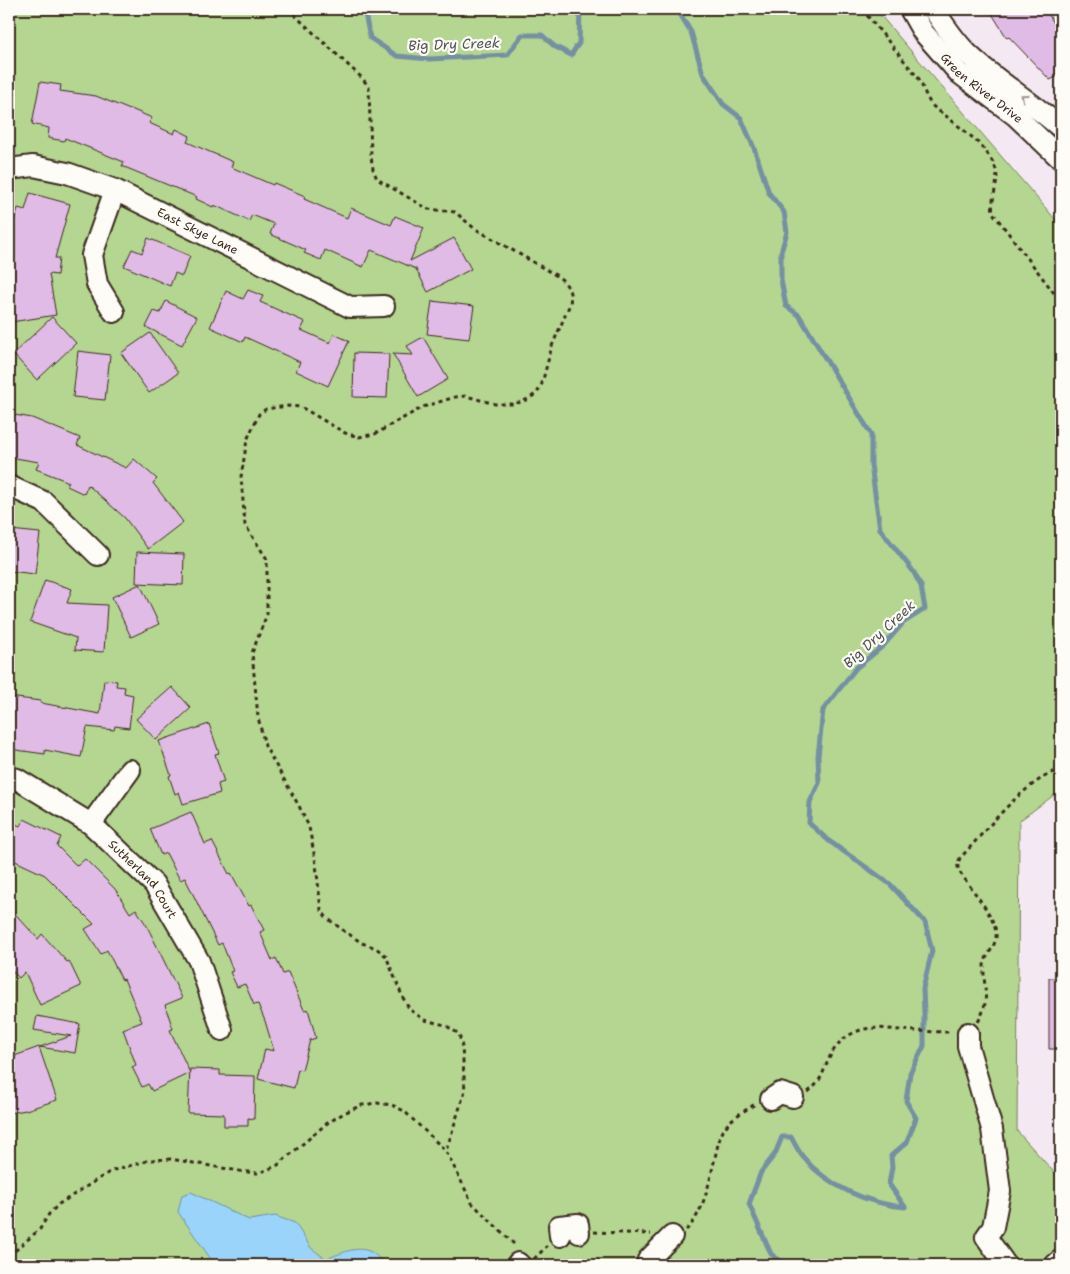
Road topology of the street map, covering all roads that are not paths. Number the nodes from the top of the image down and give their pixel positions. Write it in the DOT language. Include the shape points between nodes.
graph roads {
  1 [pos="910,9"];
  2 [pos="933,9"];
  3 [pos="1061,128"];
  4 [pos="1061,158"];
  5 [pos="9,169"];
  6 [pos="115,190"];
  7 [pos="384,306"];
  8 [pos="114,312"];
  9 [pos="9,486"];
  10 [pos="98,556"];
  11 [pos="130,770"];
  12 [pos="9,777"];
  13 [pos="91,824"];
  14 [pos="222,1030"];
  15 [pos="968,1033"];
  16 [pos="793,1097"];
  17 [pos="771,1099"];
  18 [pos="1061,1260"];
  19 [pos="654,1265"];
  20 [pos="664,1265"];
  21 [pos="1006,1265"];
  22 [pos="1055,1265"];
  1 -- 4 [label="street, Green River Drive" via="923,32 959,73 1016,116"];
  3 -- 2 [label="street, Green River Drive, one-way" via="966,53"];
  5 -- 6 [label="street, East Skye Lane" via="33,166 66,173"];
  6 -- 7 [label="street, East Skye Lane" via="350,307"];
  6 -- 8 [label="street" via="92,255 97,284"];
  9 -- 10 [label="street" via="44,502"];
  11 -- 13 [label="street"];
  12 -- 13 [label="street, Sutherland Court"];
  13 -- 14 [label="street, Sutherland Court" via="154,884 199,960"];
  15 -- 21 [label="street" via="968,1046 992,1130 1000,1191 993,1227 986,1237"];
  16 -- 17 [label="street" via="780,1093"];
  18 -- 22 [label="street"];
  19 -- 20 [label="street" via="648,1260 674,1237 666,1246"];
}
